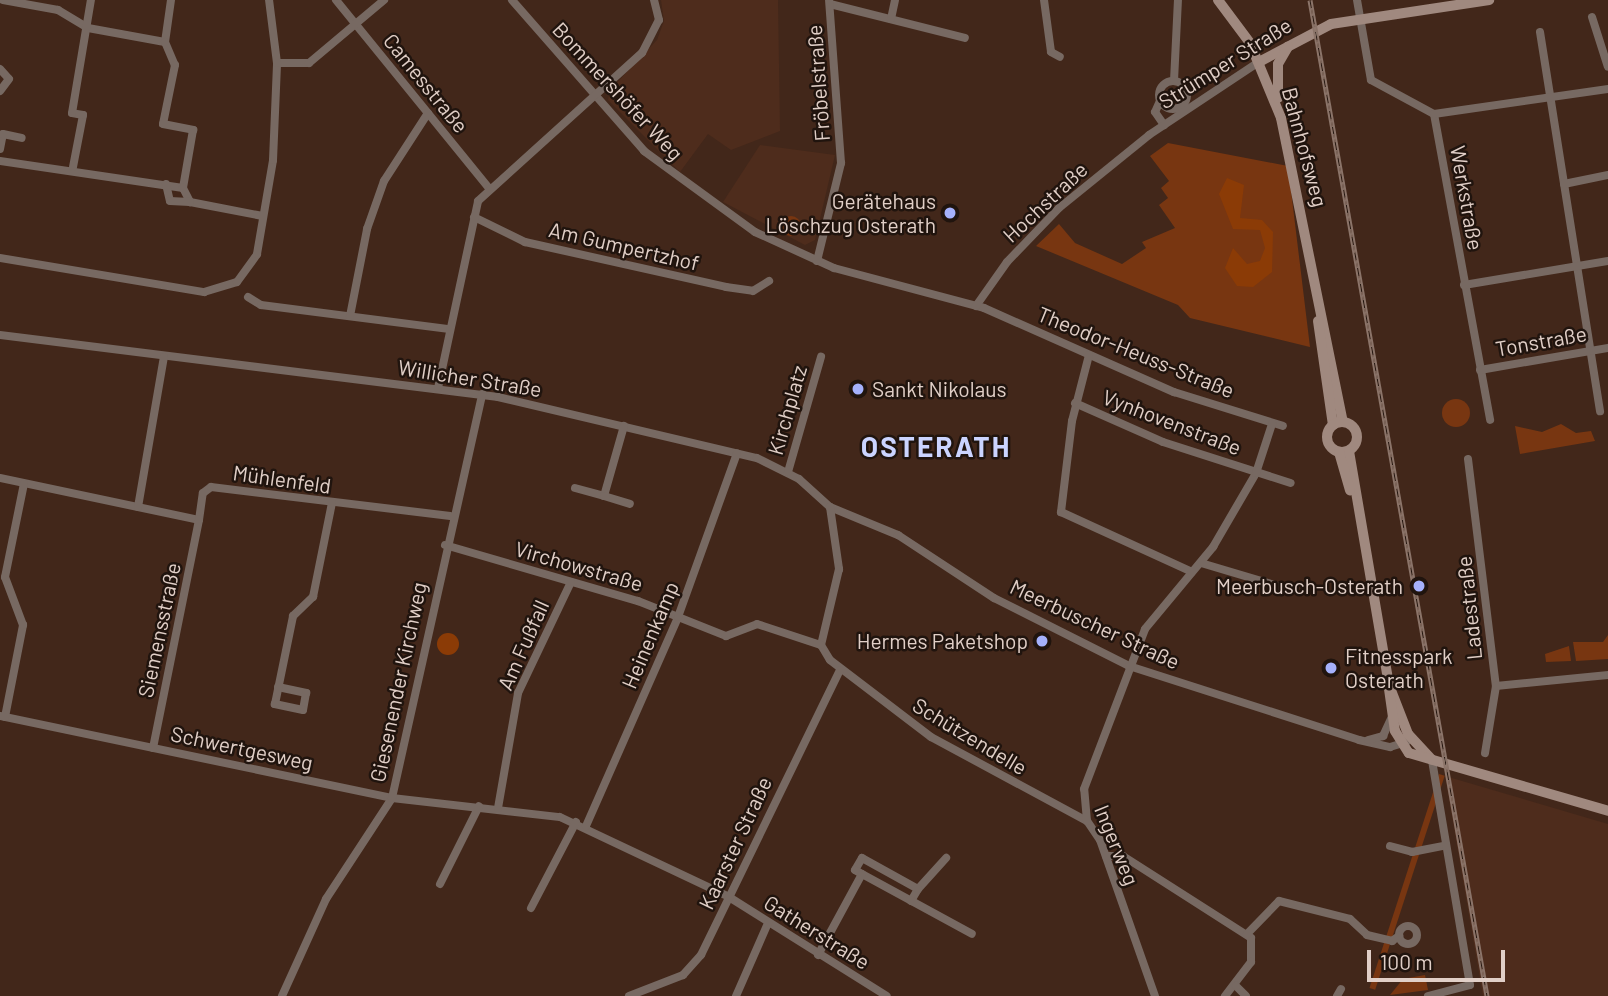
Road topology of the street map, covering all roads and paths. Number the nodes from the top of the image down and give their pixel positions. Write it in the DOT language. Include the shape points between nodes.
graph roads {
  1 [pos="3,0"];
  2 [pos="60,0"];
  3 [pos="91,0"];
  4 [pos="171,0"];
  5 [pos="268,0"];
  6 [pos="336,0"];
  7 [pos="383,0"];
  8 [pos="512,0"];
  9 [pos="654,0"];
  10 [pos="895,0"];
  11 [pos="1044,0"];
  12 [pos="1178,0"];
  13 [pos="1218,0"];
  14 [pos="1357,0"];
  15 [pos="1489,0"];
  16 [pos="829,2"];
  17 [pos="0,7"];
  18 [pos="58,10"];
  19 [pos="1592,17"];
  20 [pos="891,19"];
  21 [pos="1363,19"];
  22 [pos="356,24"];
  23 [pos="88,27"];
  24 [pos="1540,32"];
  25 [pos="965,38"];
  26 [pos="165,42"];
  27 [pos="1291,43"];
  28 [pos="1060,57"];
  29 [pos="1259,62"];
  30 [pos="277,63"];
  31 [pos="1608,67"];
  32 [pos="0,69"];
  33 [pos="1174,81"];
  34 [pos="1608,89"];
  35 [pos="0,91"];
  36 [pos="595,96"];
  37 [pos="1551,99"];
  38 [pos="1160,101"];
  39 [pos="428,113"];
  40 [pos="1434,114"];
  41 [pos="1281,118"];
  42 [pos="1164,125"];
  43 [pos="1149,135"];
  44 [pos="22,138"];
  45 [pos="0,149"];
  46 [pos="0,161"];
  47 [pos="73,167"];
  48 [pos="1608,175"];
  49 [pos="166,184"];
  50 [pos="1564,184"];
  51 [pos="183,188"];
  52 [pos="489,188"];
  53 [pos="190,202"];
  54 [pos="263,216"];
  55 [pos="474,217"];
  56 [pos="0,258"];
  57 [pos="817,261"];
  58 [pos="1608,261"];
  59 [pos="1577,267"];
  60 [pos="769,281"];
  61 [pos="1464,285"];
  62 [pos="248,297"];
  63 [pos="976,306"];
  64 [pos="350,316"];
  65 [pos="449,329"];
  66 [pos="0,335"];
  67 [pos="1608,348"];
  68 [pos="1591,351"];
  69 [pos="1089,355"];
  70 [pos="164,357"];
  71 [pos="821,357"];
  72 [pos="1480,370"];
  73 [pos="438,388"];
  74 [pos="482,394"];
  75 [pos="1075,403"];
  76 [pos="1600,411"];
  77 [pos="1489,420"];
  78 [pos="1338,423"];
  79 [pos="1272,424"];
  80 [pos="624,426"];
  81 [pos="1283,426"];
  82 [pos="1344,452"];
  83 [pos="737,453"];
  84 [pos="1468,459"];
  85 [pos="788,472"];
  86 [pos="1256,473"];
  87 [pos="0,478"];
  88 [pos="1291,483"];
  89 [pos="24,484"];
  90 [pos="575,488"];
  91 [pos="604,496"];
  92 [pos="332,503"];
  93 [pos="631,504"];
  94 [pos="138,507"];
  95 [pos="830,507"];
  96 [pos="450,516"];
  97 [pos="200,520"];
  98 [pos="909,541"];
  99 [pos="445,545"];
  100 [pos="1201,564"];
  101 [pos="1192,572"];
  102 [pos="571,582"];
  103 [pos="1288,589"];
  104 [pos="678,617"];
  105 [pos="821,645"];
  106 [pos="1129,666"];
  107 [pos="840,670"];
  108 [pos="1608,675"];
  109 [pos="1389,685"];
  110 [pos="1496,686"];
  111 [pos="278,687"];
  112 [pos="2,716"];
  113 [pos="1391,719"];
  114 [pos="1408,734"];
  115 [pos="1359,740"];
  116 [pos="1401,747"];
  117 [pos="153,748"];
  118 [pos="1485,752"];
  119 [pos="1432,760"];
  120 [pos="391,798"];
  121 [pos="479,806"];
  122 [pos="498,808"];
  123 [pos="1608,811"];
  124 [pos="1087,821"];
  125 [pos="576,822"];
  126 [pos="586,826"];
  127 [pos="1390,846"];
  128 [pos="1443,846"];
  129 [pos="1106,856"];
  130 [pos="946,858"];
  131 [pos="862,874"];
  132 [pos="440,884"];
  133 [pos="918,889"];
  134 [pos="729,897"];
  135 [pos="911,901"];
  136 [pos="531,908"];
  137 [pos="768,923"];
  138 [pos="972,934"];
  139 [pos="1247,934"];
  140 [pos="1399,936"];
  141 [pos="818,954"];
  142 [pos="1236,986"];
  143 [pos="282,996"];
  144 [pos="629,996"];
  145 [pos="736,996"];
  146 [pos="887,996"];
  147 [pos="1154,996"];
  148 [pos="1225,996"];
  149 [pos="1246,996"];
  150 [pos="1428,996"];
  1 -- 17 [label="street"];
  1 -- 18 [label="street"];
  2 -- 18 [label="street"];
  3 -- 23 [label="street"];
  4 -- 26 [label="street"];
  5 -- 30 [label="street"];
  6 -- 22 [label="street, Camesstraße"];
  7 -- 22 [label="street"];
  8 -- 36 [label="street, Bommershöfer Weg"];
  9 -- 36 [label="street" via="659,20 651,41"];
  10 -- 20 [label="street"];
  11 -- 28 [label="street" via="1051,52"];
  12 -- 33 [label="street"];
  13 -- 29 [label="main road, Bahnhofsweg"];
  14 -- 21 [label="street"];
  15 -- 21 [label="main road, Strümper Straße"];
  16 -- 20 [label="street"];
  16 -- 57 [label="street, Fröbelstraße" via="841,163"];
  18 -- 23 [label="street"];
  19 -- 31 [label="street"];
  20 -- 25 [label="street"];
  21 -- 27 [label="main road, Strümper Straße" via="1322,27"];
  21 -- 40 [label="street" via="1371,80"];
  22 -- 30 [label="street" via="309,63"];
  22 -- 39 [label="street, Camesstraße"];
  23 -- 26 [label="street"];
  23 -- 47 [label="street" via="72,113 83,115"];
  24 -- 37 [label="street"];
  26 -- 51 [label="street" via="175,65 163,124 194,130"];
  27 -- 29 [label="main road, Strümper Straße"];
  27 -- 41 [label="main road" via="1276,76"];
  29 -- 41 [label="main road, Bahnhofsweg"];
  29 -- 42 [label="street, Strümper Straße"];
  30 -- 54 [label="street"];
  32 -- 35 [label="street" via="9,79"];
  33 -- 38 [label="street" via="1161,88"];
  33 -- 38 [label="street" via="1186,89 1186,102 1175,109"];
  34 -- 37 [label="street"];
  36 -- 52 [label="street"];
  36 -- 57 [label="street, Bommershöfer Weg" via="691,190"];
  37 -- 40 [label="street"];
  37 -- 50 [label="street"];
  38 -- 42 [label="street" via="1155,112"];
  39 -- 52 [label="street, Camesstraße"];
  39 -- 64 [label="street" via="380,192"];
  40 -- 61 [label="street, Werkstraße"];
  41 -- 78 [label="main road, Bahnhofsweg"];
  42 -- 43 [label="street, Strümper Straße"];
  43 -- 63 [label="street, Hochstraße" via="1016,251"];
  44 -- 45 [label="street" via="3,134"];
  46 -- 47 [label="street" via="62,172"];
  47 -- 49 [label="street"];
  48 -- 50 [label="street"];
  49 -- 51 [label="street"];
  49 -- 53 [label="street" via="170,201"];
  50 -- 59 [label="street"];
  51 -- 53 [label="street"];
  52 -- 55 [label="street"];
  53 -- 54 [label="street"];
  54 -- 56 [label="street" via="248,271 218,291 85,277"];
  55 -- 60 [label="street, Am Gumpertzhof" via="525,242 726,287 753,291"];
  55 -- 65 [label="street"];
  57 -- 63 [label="street, Bommershöfer Weg"];
  58 -- 59 [label="street"];
  59 -- 61 [label="street"];
  59 -- 68 [label="street"];
  61 -- 72 [label="street, Werkstraße"];
  62 -- 64 [label="street" via="261,305"];
  63 -- 69 [label="street, Theodor-Heuss-Straße"];
  64 -- 65 [label="street"];
  65 -- 73 [label="street"];
  66 -- 70 [label="street, Willicher Straße"];
  67 -- 68 [label="street, Tonstraße"];
  68 -- 72 [label="street, Tonstraße"];
  68 -- 76 [label="street"];
  69 -- 75 [label="street"];
  69 -- 79 [label="street, Theodor-Heuss-Straße"];
  70 -- 73 [label="street, Willicher Straße"];
  70 -- 94 [label="street"];
  71 -- 85 [label="street, Kirchplatz"];
  72 -- 77 [label="street, Werkstraße"];
  73 -- 74 [label="street, Willicher Straße"];
  74 -- 80 [label="street, Willicher Straße"];
  74 -- 96 [label="street, Giesenender Kirchweg"];
  75 -- 86 [label="street, Vynhovenstraße"];
  75 -- 101 [label="street" via="1061,512"];
  78 -- 82 [label="main road" via="1328,443"];
  78 -- 82 [label="main road" via="1358,436"];
  79 -- 81 [label="street, Theodor-Heuss-Straße"];
  79 -- 86 [label="street, Ingerweg"];
  80 -- 83 [label="street, Willicher Straße"];
  80 -- 91 [label="street"];
  82 -- 109 [label="main road"];
  83 -- 85 [label="street, Willicher Straße"];
  83 -- 104 [label="street, Heinenkamp"];
  84 -- 110 [label="street, Ladestraße"];
  85 -- 95 [label="street, Willicher Straße"];
  86 -- 88 [label="street, Vynhovenstraße"];
  86 -- 100 [label="street, Ingerweg"];
  87 -- 89 [label="street"];
  89 -- 94 [label="street"];
  89 -- 112 [label="street" via="5,577 23,625"];
  90 -- 91 [label="street"];
  91 -- 93 [label="street"];
  92 -- 96 [label="street, Mühlenfeld"];
  92 -- 97 [label="street, Mühlenfeld" via="211,487 203,493"];
  92 -- 111 [label="street" via="313,597 293,616"];
  94 -- 97 [label="street"];
  95 -- 98 [label="street, Willicher Straße"];
  95 -- 105 [label="street" via="839,569"];
  96 -- 99 [label="street, Giesenender Kirchweg"];
  97 -- 117 [label="street, Siemensstraße"];
  98 -- 106 [label="street, Meerbuscher Straße" via="994,598"];
  99 -- 102 [label="street, Virchowstraße"];
  99 -- 120 [label="street, Giesenender Kirchweg"];
  100 -- 101 [label="street, Ingerweg"];
  100 -- 103 [label="street"];
  101 -- 106 [label="street, Ingerweg" via="1145,629"];
  102 -- 104 [label="street, Virchowstraße"];
  102 -- 122 [label="street, Am Fußfall" via="518,693"];
  104 -- 105 [label="street, Virchowstraße" via="726,636 757,624"];
  104 -- 126 [label="street, Heinenkamp"];
  105 -- 107 [label="street, Schützendelle"];
  106 -- 115 [label="street, Meerbuscher Straße"];
  106 -- 124 [label="street, Ingerweg" via="1084,789"];
  107 -- 124 [label="street, Schützendelle" via="936,740"];
  107 -- 134 [label="street, Kaarster Straße"];
  108 -- 110 [label="street"];
  109 -- 113 [label="main road"];
  109 -- 114 [label="main road"];
  110 -- 118 [label="street, Ladestraße"];
  112 -- 117 [label="street, Schwertgesweg"];
  113 -- 115 [label="street" via="1383,736"];
  113 -- 116 [label="main road"];
  114 -- 116 [label="street"];
  114 -- 119 [label="main road"];
  115 -- 116 [label="street, Meerbuscher Straße"];
  116 -- 119 [label="main road, Meerbuscher Straße"];
  117 -- 120 [label="street, Schwertgesweg"];
  119 -- 123 [label="main road, Meerbuscher Straße"];
  119 -- 128 [label="street"];
  120 -- 121 [label="street, Schwertgesweg"];
  120 -- 143 [label="street, Giesenender Kirchweg" via="326,899"];
  121 -- 122 [label="street, Schwertgesweg"];
  121 -- 132 [label="street"];
  122 -- 125 [label="street, Schwertgesweg"];
  124 -- 129 [label="street, Ingerweg"];
  125 -- 126 [label="street, Schwertgesweg"];
  125 -- 136 [label="street"];
  126 -- 134 [label="street, Schwertgesweg"];
  127 -- 128 [label="street" via="1412,852"];
  128 -- 150 [label="street" via="1470,985"];
  129 -- 139 [label="street" via="1123,856"];
  129 -- 147 [label="street, Ingerweg"];
  130 -- 133 [label="street"];
  131 -- 133 [label="street" via="855,870 862,858"];
  131 -- 135 [label="street"];
  131 -- 141 [label="street"];
  133 -- 135 [label="street"];
  134 -- 137 [label="street, Gatherstraße"];
  134 -- 144 [label="street, Kaarster Straße" via="692,968"];
  135 -- 138 [label="street"];
  137 -- 141 [label="street, Gatherstraße"];
  137 -- 145 [label="street"];
  139 -- 140 [label="street" via="1279,901 1350,919 1367,935 1392,941"];
  139 -- 142 [label="street" via="1254,954"];
  141 -- 146 [label="street, Gatherstraße"];
  142 -- 148 [label="street"];
  142 -- 149 [label="street"];
}
